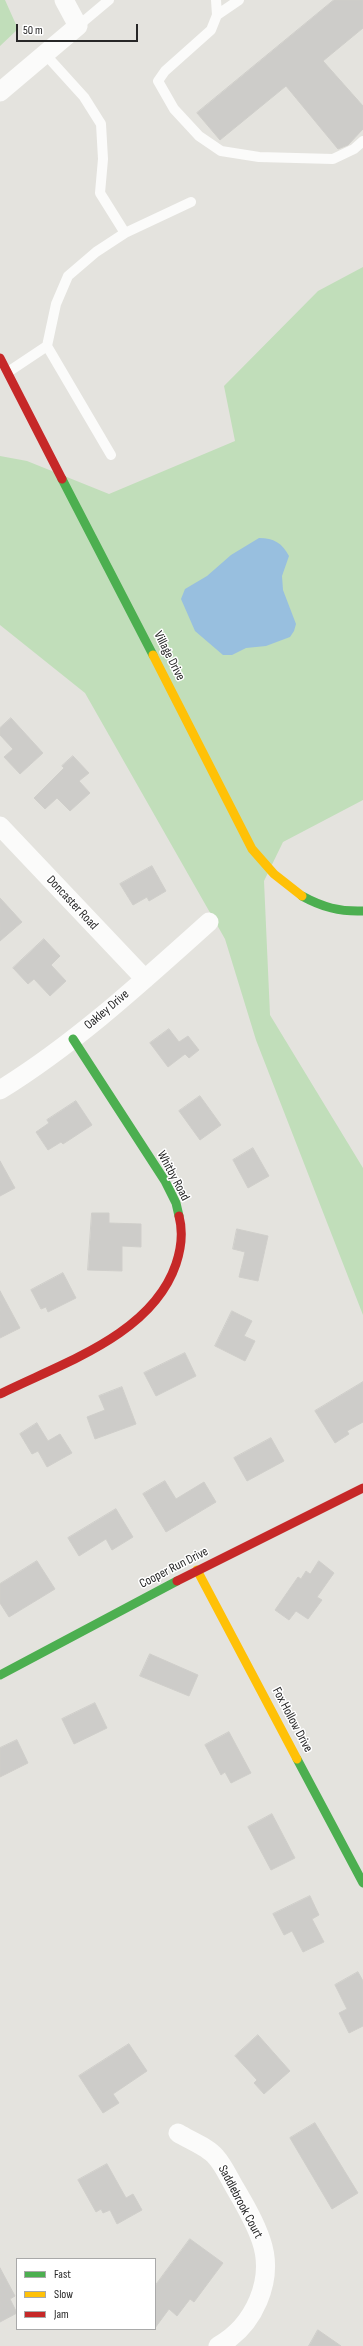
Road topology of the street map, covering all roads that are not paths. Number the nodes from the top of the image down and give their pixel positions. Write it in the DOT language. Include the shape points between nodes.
graph roads {
  1 [pos="64,0"];
  2 [pos="109,0"];
  3 [pos="216,0"];
  4 [pos="239,0"];
  5 [pos="217,14"];
  6 [pos="78,26"];
  7 [pos="45,54"];
  8 [pos="0,92"];
  9 [pos="363,141"];
  10 [pos="191,202"];
  11 [pos="125,233"];
  12 [pos="47,346"];
  13 [pos="0,358"];
  14 [pos="8,372"];
  15 [pos="111,455"];
  16 [pos="0,826"];
  17 [pos="363,911"];
  18 [pos="208,922"];
  19 [pos="145,979"];
  20 [pos="73,1039"];
  21 [pos="0,1090"];
  22 [pos="0,1394"];
  23 [pos="363,1488"];
  24 [pos="198,1570"];
  25 [pos="0,1675"];
  26 [pos="363,1884"];
  27 [pos="178,2133"];
  28 [pos="218,2346"];
  1 -- 6 [label="street"];
  2 -- 6 [label="lane"];
  3 -- 5 [label="lane"];
  4 -- 5 [label="lane"];
  5 -- 9 [label="lane" via="211,30 165,71 158,81 174,109 199,136 221,151 259,157 333,159 354,149"];
  6 -- 7 [label="street"];
  7 -- 8 [label="street"];
  7 -- 11 [label="lane" via="84,97 100,124 103,159 100,193"];
  10 -- 11 [label="lane"];
  11 -- 12 [label="lane" via="96,252 68,276 56,304"];
  12 -- 14 [label="lane"];
  12 -- 15 [label="lane"];
  13 -- 14 [label="street, Village Drive"];
  14 -- 17 [label="street, Village Drive" via="252,849 270,872 297,894 326,906 353,912"];
  16 -- 19 [label="street, Doncaster Road"];
  18 -- 19 [label="street, Oakley Drive"];
  19 -- 20 [label="street, Oakley Drive"];
  20 -- 21 [label="street, Oakley Drive"];
  20 -- 22 [label="street, Whitby Road" via="176,1203 180,1227 178,1260 166,1289 148,1311 127,1328"];
  23 -- 24 [label="street, Cooper Run Drive"];
  24 -- 25 [label="street, Cooper Run Drive"];
  24 -- 26 [label="street, Fox Hollow Drive"];
  27 -- 28 [label="street, Saddlebrook Court" via="216,2156 247,2208 265,2253 262,2289 253,2313 238,2332"];
}
